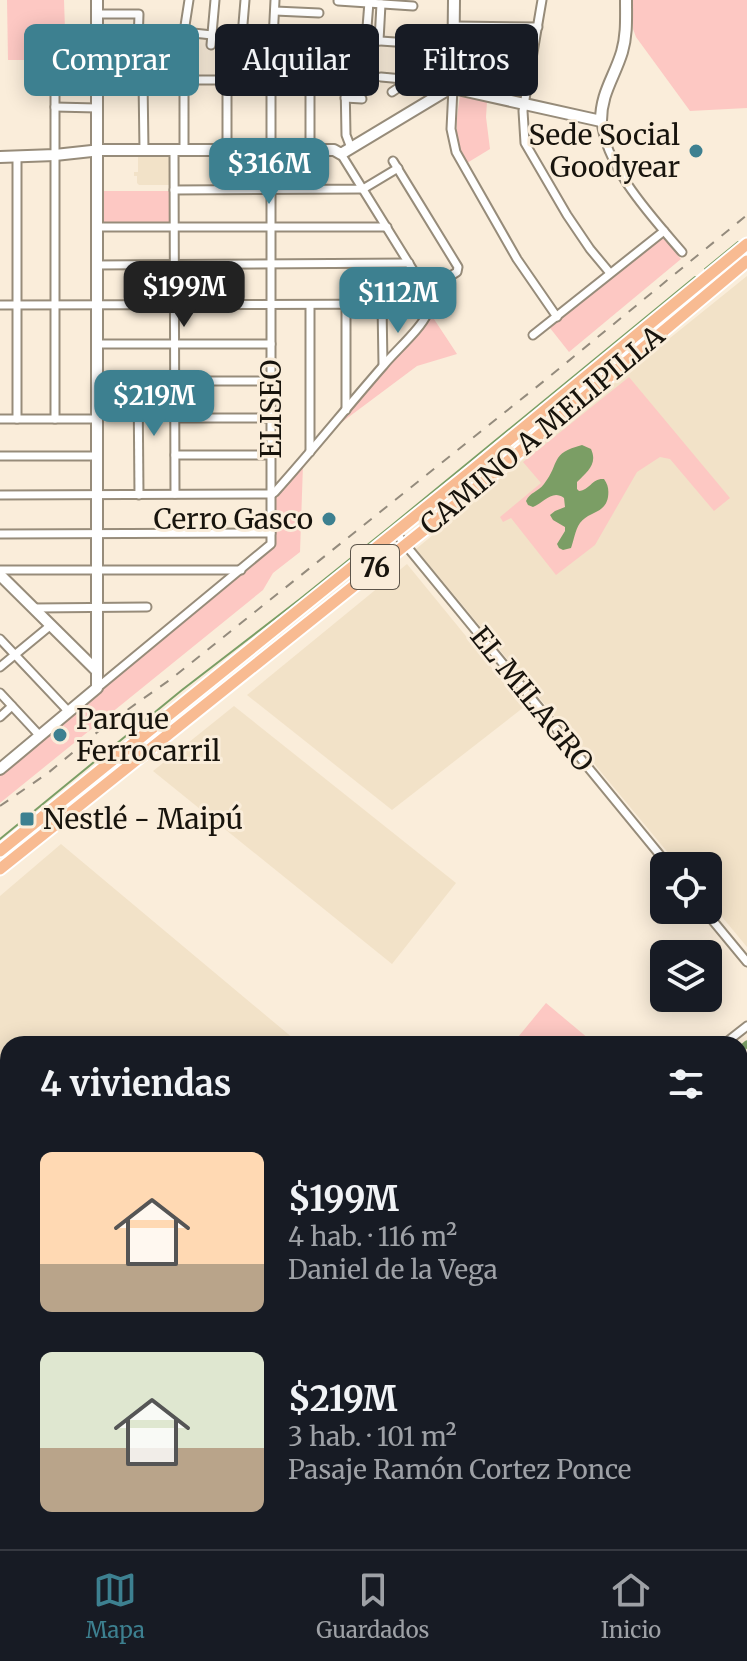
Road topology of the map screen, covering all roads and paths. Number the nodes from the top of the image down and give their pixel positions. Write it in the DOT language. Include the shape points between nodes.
graph roads {
  1 [pos="97,0"];
  2 [pos="189,0"];
  3 [pos="215,0"];
  4 [pos="245,0"];
  5 [pos="275,0"];
  6 [pos="454,0"];
  7 [pos="542,0"];
  8 [pos="626,0"];
  9 [pos="338,1"];
  10 [pos="369,2"];
  11 [pos="381,4"];
  12 [pos="413,6"];
  13 [pos="275,11"];
  14 [pos="319,13"];
  15 [pos="97,14"];
  16 [pos="367,23"];
  17 [pos="97,24"];
  18 [pos="139,24"];
  19 [pos="185,24"];
  20 [pos="243,24"];
  21 [pos="274,24"];
  22 [pos="380,24"];
  23 [pos="454,24"];
  24 [pos="538,27"];
  25 [pos="199,34"];
  26 [pos="212,35"];
  27 [pos="379,41"];
  28 [pos="395,42"];
  29 [pos="211,45"];
  30 [pos="381,77"];
  31 [pos="395,78"];
  32 [pos="395,90"];
  33 [pos="392,92"];
  34 [pos="55,96"];
  35 [pos="97,96"];
  36 [pos="143,96"];
  37 [pos="183,96"];
  38 [pos="227,96"];
  39 [pos="271,96"];
  40 [pos="310,96"];
  41 [pos="438,96"];
  42 [pos="453,96"];
  43 [pos="488,96"];
  44 [pos="525,96"];
  45 [pos="492,97"];
  46 [pos="345,98"];
  47 [pos="362,99"];
  48 [pos="524,104"];
  49 [pos="55,107"];
  50 [pos="97,108"];
  51 [pos="601,121"];
  52 [pos="97,150"];
  53 [pos="144,150"];
  54 [pos="179,150"];
  55 [pos="227,150"];
  56 [pos="271,150"];
  57 [pos="310,150"];
  58 [pos="346,151"];
  59 [pos="55,155"];
  60 [pos="0,157"];
  61 [pos="17,157"];
  62 [pos="363,189"];
  63 [pos="174,190"];
  64 [pos="271,190"];
  65 [pos="96,227"];
  66 [pos="174,227"];
  67 [pos="271,227"];
  68 [pos="387,227"];
  69 [pos="664,231"];
  70 [pos="747,244"];
  71 [pos="682,252"];
  72 [pos="747,261"];
  73 [pos="409,263"];
  74 [pos="271,264"];
  75 [pos="96,265"];
  76 [pos="174,265"];
  77 [pos="610,273"];
  78 [pos="426,291"];
  79 [pos="382,304"];
  80 [pos="429,304"];
  81 [pos="0,305"];
  82 [pos="17,305"];
  83 [pos="55,305"];
  84 [pos="96,305"];
  85 [pos="174,305"];
  86 [pos="271,305"];
  87 [pos="310,305"];
  88 [pos="346,305"];
  89 [pos="557,317"];
  90 [pos="533,335"];
  91 [pos="96,344"];
  92 [pos="174,344"];
  93 [pos="271,344"];
  94 [pos="383,365"];
  95 [pos="97,381"];
  96 [pos="138,381"];
  97 [pos="175,381"];
  98 [pos="271,381"];
  99 [pos="346,410"];
  100 [pos="175,418"];
  101 [pos="271,418"];
  102 [pos="0,419"];
  103 [pos="17,419"];
  104 [pos="55,419"];
  105 [pos="97,419"];
  106 [pos="310,452"];
  107 [pos="175,455"];
  108 [pos="271,455"];
  109 [pos="0,456"];
  110 [pos="97,456"];
  111 [pos="175,494"];
  112 [pos="272,494"];
  113 [pos="0,495"];
  114 [pos="97,495"];
  115 [pos="139,495"];
  116 [pos="395,532"];
  117 [pos="271,533"];
  118 [pos="0,534"];
  119 [pos="97,534"];
  120 [pos="405,543"];
  121 [pos="97,570"];
  122 [pos="241,570"];
  123 [pos="0,573"];
  124 [pos="332,583"];
  125 [pos="342,594"];
  126 [pos="97,607"];
  127 [pos="147,607"];
  128 [pos="33,608"];
  129 [pos="51,625"];
  130 [pos="0,639"];
  131 [pos="97,649"];
  132 [pos="75,650"];
  133 [pos="15,655"];
  134 [pos="0,667"];
  135 [pos="227,667"];
  136 [pos="97,671"];
  137 [pos="237,678"];
  138 [pos="97,688"];
  139 [pos="0,693"];
  140 [pos="181,705"];
  141 [pos="12,706"];
  142 [pos="69,712"];
  143 [pos="189,716"];
  144 [pos="0,717"];
  145 [pos="40,736"];
  146 [pos="0,769"];
  147 [pos="0,851"];
  148 [pos="658,852"];
  149 [pos="0,869"];
  150 [pos="716,924"];
  151 [pos="747,962"];
  1 -- 15 [label="street"];
  2 -- 19 [label="street"];
  3 -- 26 [label="street"];
  4 -- 20 [label="street"];
  5 -- 13 [label="street, ELISEO"];
  6 -- 23 [label="street"];
  7 -- 24 [label="street"];
  8 -- 51 [label="street" via="624,42"];
  9 -- 10 [label="street"];
  10 -- 11 [label="street"];
  10 -- 16 [label="street"];
  11 -- 12 [label="street"];
  11 -- 22 [label="street"];
  13 -- 14 [label="street"];
  13 -- 21 [label="street, ELISEO"];
  15 -- 17 [label="street"];
  15 -- 18 [label="street" via="139,14"];
  16 -- 22 [label="street"];
  22 -- 27 [label="street"];
  25 -- 26 [label="street"];
  26 -- 29 [label="street"];
  27 -- 28 [label="street"];
  30 -- 31 [label="street"];
  32 -- 33 [label="street"];
  34 -- 49 [label="street"];
  35 -- 50 [label="street"];
  36 -- 53 [label="street"];
  37 -- 54 [label="street"];
  38 -- 55 [label="street"];
  39 -- 56 [label="street, ELISEO"];
  40 -- 57 [label="street"];
  41 -- 58 [label="street"];
  42 -- 89 [label="street" via="456,152"];
  43 -- 45 [label="street"];
  44 -- 48 [label="street"];
  45 -- 48 [label="street"];
  46 -- 47 [label="street"];
  46 -- 58 [label="street"];
  48 -- 51 [label="street"];
  48 -- 77 [label="street" via="523,133 529,151"];
  49 -- 50 [label="street"];
  49 -- 59 [label="street"];
  50 -- 52 [label="street"];
  51 -- 69 [label="street" via="616,165"];
  52 -- 53 [label="street"];
  52 -- 59 [label="street"];
  52 -- 65 [label="street"];
  53 -- 54 [label="street"];
  54 -- 55 [label="street"];
  54 -- 63 [label="street"];
  55 -- 56 [label="street"];
  56 -- 57 [label="street"];
  56 -- 64 [label="street, ELISEO"];
  57 -- 58 [label="street"];
  58 -- 62 [label="street"];
  59 -- 61 [label="street"];
  59 -- 83 [label="street"];
  60 -- 61 [label="street"];
  61 -- 82 [label="street"];
  62 -- 64 [label="street"];
  62 -- 68 [label="street"];
  62 -- 78 [label="street" via="395,164 458,267"];
  63 -- 64 [label="street"];
  63 -- 66 [label="street"];
  64 -- 67 [label="street, ELISEO"];
  65 -- 66 [label="street"];
  65 -- 75 [label="street"];
  66 -- 67 [label="street"];
  66 -- 76 [label="street"];
  67 -- 68 [label="street"];
  67 -- 74 [label="street, ELISEO"];
  68 -- 73 [label="street"];
  69 -- 71 [label="street"];
  69 -- 77 [label="street"];
  70 -- 116 [label="main road, CAMINO A MELIPILLA / 76"];
  72 -- 120 [label="main road, CAMINO A MELIPILLA / 76"];
  73 -- 74 [label="street"];
  73 -- 78 [label="street"];
  74 -- 76 [label="street"];
  74 -- 86 [label="street, ELISEO"];
  75 -- 76 [label="street"];
  75 -- 84 [label="street"];
  76 -- 85 [label="street"];
  77 -- 89 [label="street"];
  78 -- 80 [label="street"];
  79 -- 80 [label="street"];
  79 -- 88 [label="street"];
  79 -- 94 [label="street"];
  80 -- 94 [label="street" via="423,321"];
  81 -- 82 [label="street"];
  82 -- 83 [label="street"];
  82 -- 103 [label="street"];
  83 -- 84 [label="street"];
  83 -- 104 [label="street"];
  84 -- 85 [label="street"];
  84 -- 91 [label="street"];
  85 -- 86 [label="street"];
  85 -- 92 [label="street"];
  86 -- 87 [label="street"];
  86 -- 93 [label="street, ELISEO"];
  87 -- 88 [label="street"];
  87 -- 106 [label="street"];
  88 -- 99 [label="street"];
  89 -- 90 [label="street"];
  91 -- 92 [label="street"];
  91 -- 95 [label="street"];
  92 -- 93 [label="street"];
  92 -- 97 [label="street"];
  93 -- 98 [label="street, ELISEO"];
  94 -- 99 [label="street"];
  95 -- 96 [label="street"];
  95 -- 105 [label="street"];
  96 -- 97 [label="street"];
  96 -- 115 [label="street"];
  97 -- 98 [label="street"];
  97 -- 100 [label="street"];
  98 -- 101 [label="street, ELISEO"];
  99 -- 106 [label="street"];
  100 -- 101 [label="street"];
  100 -- 107 [label="street"];
  101 -- 108 [label="street, ELISEO"];
  102 -- 103 [label="street"];
  103 -- 104 [label="street"];
  104 -- 105 [label="street"];
  105 -- 110 [label="street"];
  106 -- 112 [label="street"];
  107 -- 108 [label="street"];
  107 -- 111 [label="street"];
  108 -- 112 [label="street, ELISEO"];
  109 -- 110 [label="street"];
  110 -- 114 [label="street"];
  111 -- 112 [label="street"];
  111 -- 115 [label="street"];
  112 -- 117 [label="street, ELISEO"];
  113 -- 114 [label="street"];
  114 -- 115 [label="street"];
  114 -- 119 [label="street"];
  116 -- 120 [label="street, EL MILAGRO"];
  116 -- 124 [label="main road, CAMINO A MELIPILLA / 76"];
  117 -- 119 [label="street"];
  117 -- 122 [label="street" via="269,548"];
  118 -- 119 [label="street"];
  119 -- 121 [label="street"];
  120 -- 125 [label="main road, CAMINO A MELIPILLA / 76"];
  120 -- 148 [label="street, EL MILAGRO"];
  121 -- 122 [label="street"];
  121 -- 123 [label="street"];
  121 -- 126 [label="street"];
  122 -- 138 [label="street"];
  123 -- 128 [label="street"];
  124 -- 125 [label="main road"];
  124 -- 135 [label="main road, CAMINO A MELIPILLA / 76"];
  125 -- 137 [label="main road, CAMINO A MELIPILLA / 76"];
  126 -- 127 [label="street"];
  126 -- 128 [label="street"];
  126 -- 131 [label="street"];
  128 -- 129 [label="street"];
  129 -- 132 [label="street"];
  129 -- 133 [label="street"];
  130 -- 133 [label="street"];
  131 -- 132 [label="street"];
  131 -- 136 [label="street"];
  132 -- 136 [label="street"];
  133 -- 134 [label="street"];
  133 -- 142 [label="street"];
  135 -- 137 [label="main road"];
  135 -- 140 [label="main road, CAMINO A MELIPILLA / 76"];
  136 -- 138 [label="street"];
  137 -- 143 [label="main road, CAMINO A MELIPILLA / 76"];
  138 -- 142 [label="street"];
  139 -- 141 [label="street"];
  140 -- 143 [label="main road"];
  140 -- 147 [label="main road, CAMINO A MELIPILLA / 76"];
  141 -- 144 [label="street"];
  141 -- 145 [label="street"];
  142 -- 145 [label="street"];
  143 -- 149 [label="main road, CAMINO A MELIPILLA / 76"];
  145 -- 146 [label="street"];
  150 -- 151 [label="street"];
}
